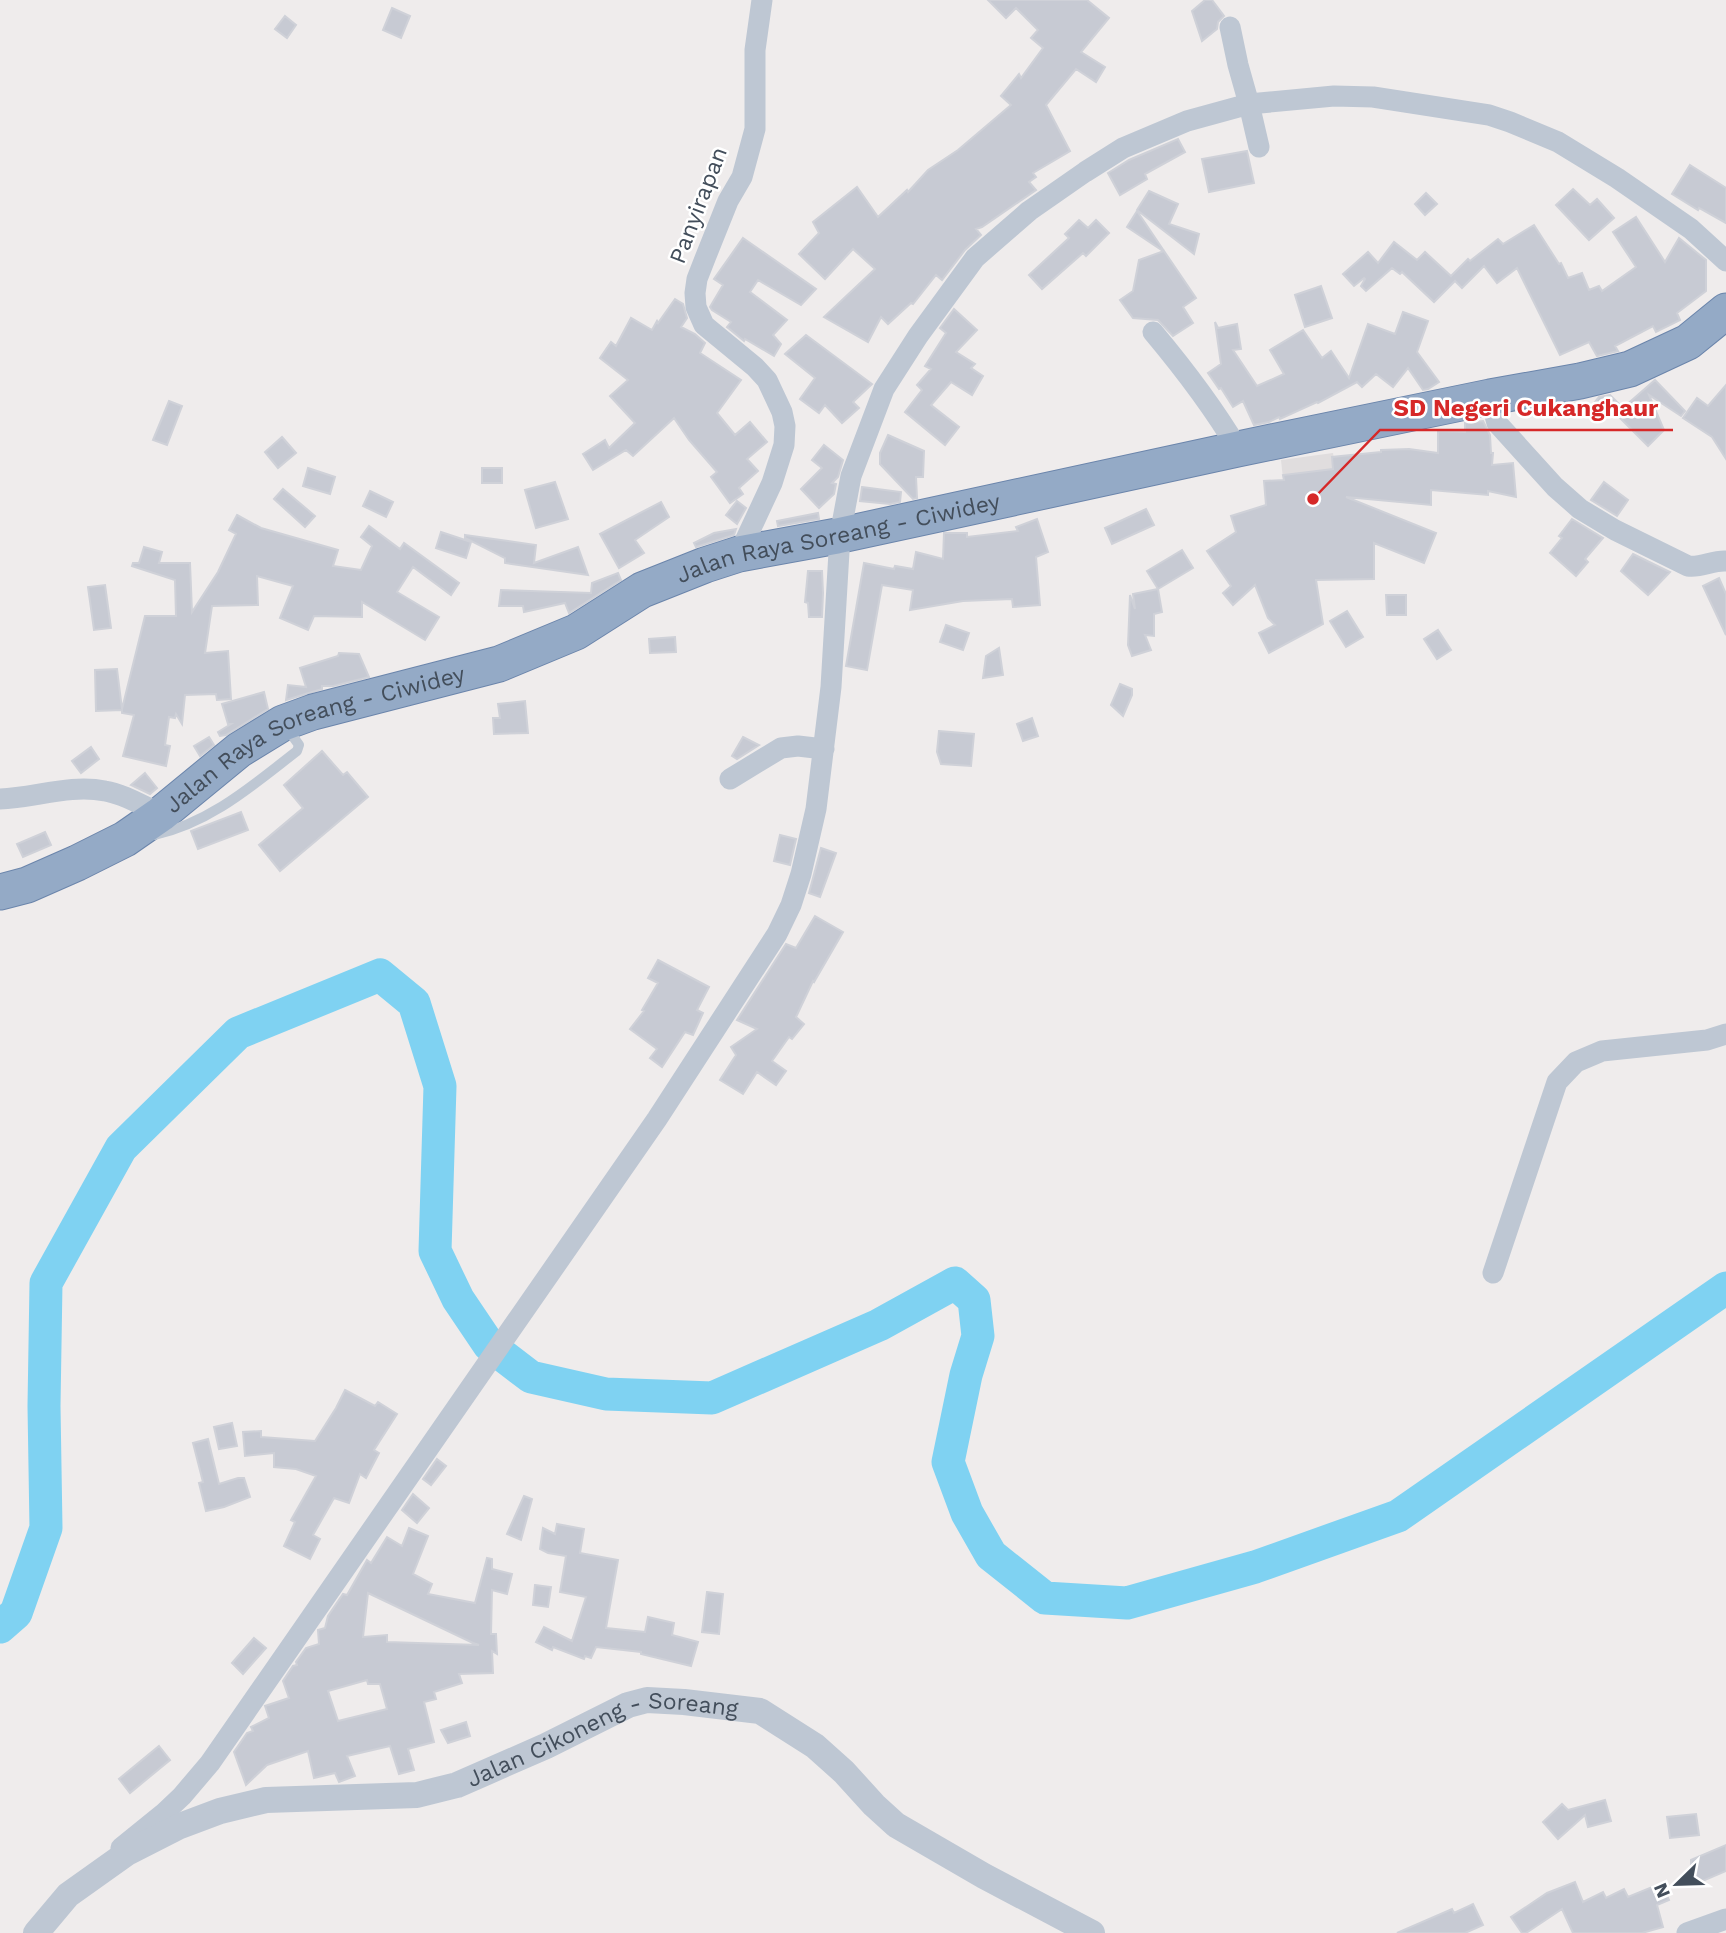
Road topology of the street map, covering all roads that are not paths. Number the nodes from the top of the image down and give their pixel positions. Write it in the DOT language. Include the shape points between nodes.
graph roads {
  1 [pos="762,0"];
  2 [pos="1230,27"];
  3 [pos="1249,104"];
  4 [pos="1259,147"];
  5 [pos="1726,261"];
  6 [pos="1726,311"];
  7 [pos="1153,331"];
  8 [pos="1490,397"];
  9 [pos="1238,449"];
  10 [pos="840,535"];
  11 [pos="739,554"];
  12 [pos="1726,561"];
  13 [pos="284,723"];
  14 [pos="824,748"];
  15 [pos="730,779"];
  16 [pos="0,799"];
  17 [pos="161,814"];
  18 [pos="125,839"];
  19 [pos="0,892"];
  20 [pos="1726,1034"];
  21 [pos="1493,1273"];
  22 [pos="124,1850"];
  23 [pos="1726,1919"];
  24 [pos="36,1933"];
  25 [pos="1092,1933"];
  26 [pos="1687,1933"];
  1 -- 11 [label="street, Panyirapan" via="755,50 755,130 695,293 704,325 767,380 785,426 772,483"];
  2 -- 3 [label="street"];
  3 -- 4 [label="street"];
  3 -- 5 [label="street" via="1373,97 1510,122 1558,142 1618,178 1691,229"];
  3 -- 10 [label="street" via="1187,121 1123,148 1029,211 975,258 884,389 851,476"];
  6 -- 8 [label="highway, Jalan Raya Soreang - Ciwidey" via="1688,342 1630,369"];
  7 -- 9 [label="street"];
  8 -- 9 [label="highway, Jalan Raya Soreang - Ciwidey"];
  8 -- 12 [label="street" via="1497,423 1555,487 1593,518 1688,566"];
  9 -- 10 [label="highway, Jalan Raya Soreang - Ciwidey"];
  10 -- 11 [label="highway, Jalan Raya Soreang - Ciwidey"];
  10 -- 14 [label="street"];
  11 -- 13 [label="highway, Jalan Raya Soreang - Ciwidey" via="642,590 576,632 499,664"];
  13 -- 17 [label="highway, Jalan Raya Soreang - Ciwidey" via="239,750"];
  13 -- 18 [label="lane" via="299,745 297,751 229,803 191,824"];
  14 -- 15 [label="street" via="781,748"];
  14 -- 22 [label="street" via="817,809 801,874 778,934 657,1119 210,1763"];
  16 -- 17 [label="street" via="95,789"];
  17 -- 18 [label="highway, Jalan Raya Soreang - Ciwidey"];
  18 -- 19 [label="highway, Jalan Raya Soreang - Ciwidey" via="27,885"];
  20 -- 21 [label="street" via="1602,1051 1576,1062 1557,1083"];
  22 -- 24 [label="street, Jalan Cikoneng - Soreang" via="68,1895"];
  22 -- 25 [label="street, Jalan Cikoneng - Soreang" via="210,1814 266,1800 436,1791 546,1746 628,1705 647,1700 684,1702 760,1711 815,1746 896,1825"];
  23 -- 26 [label="street"];
}
